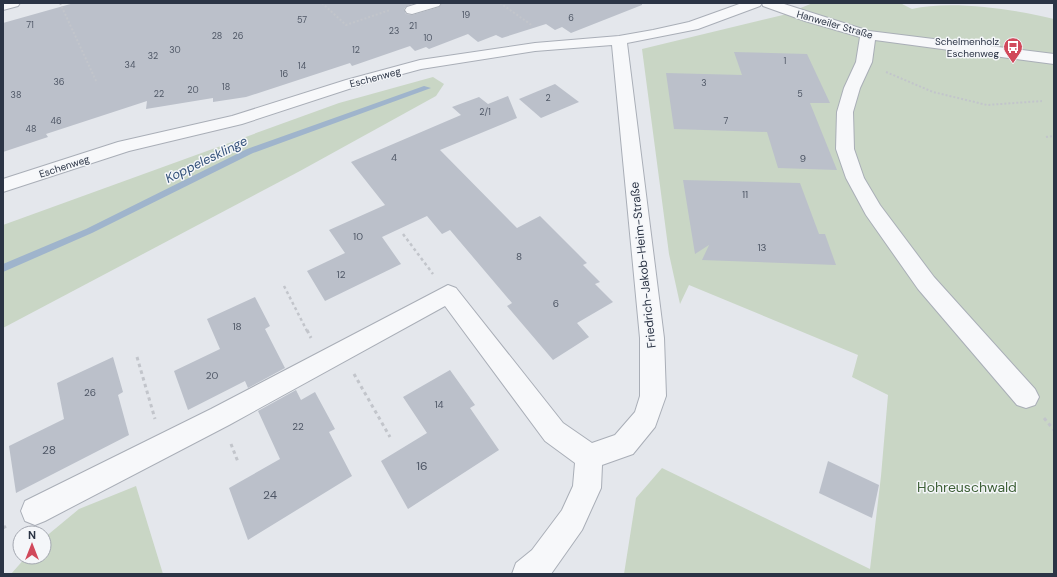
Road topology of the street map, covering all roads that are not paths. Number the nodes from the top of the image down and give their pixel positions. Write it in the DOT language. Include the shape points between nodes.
graph roads {
  1 [pos="13,3"];
  2 [pos="434,3"];
  3 [pos="755,3"];
  4 [pos="768,3"];
  5 [pos="3,6"];
  6 [pos="412,10"];
  7 [pos="868,35"];
  8 [pos="619,40"];
  9 [pos="1023,54"];
  10 [pos="1054,54"];
  11 [pos="1054,59"];
  12 [pos="3,186"];
  13 [pos="1026,397"];
  14 [pos="589,457"];
  15 [pos="35,511"];
  16 [pos="526,574"];
  1 -- 5 [label="street"];
  2 -- 6 [label="street"];
  3 -- 8 [label="street, Eschenweg" via="692,26"];
  4 -- 7 [label="street, Hanweiler Straße"];
  7 -- 9 [label="street, Hanweiler Straße"];
  7 -- 13 [label="street" via="864,62 852,88 846,112 845,149 856,178 872,210 926,283"];
  8 -- 12 [label="street, Eschenweg" via="535,47 420,65 352,83 236,120 124,146"];
  8 -- 14 [label="street, Friedrich-Jakob-Heim-Straße" via="652,338 653,396 646,419 624,445"];
  9 -- 10 [label="street, Hanweiler Straße"];
  9 -- 11 [label="street, Hanweiler Straße"];
  14 -- 15 [label="street" via="554,432 448,294 164,446"];
  14 -- 16 [label="street" via="587,488 572,520 543,561"];
}
